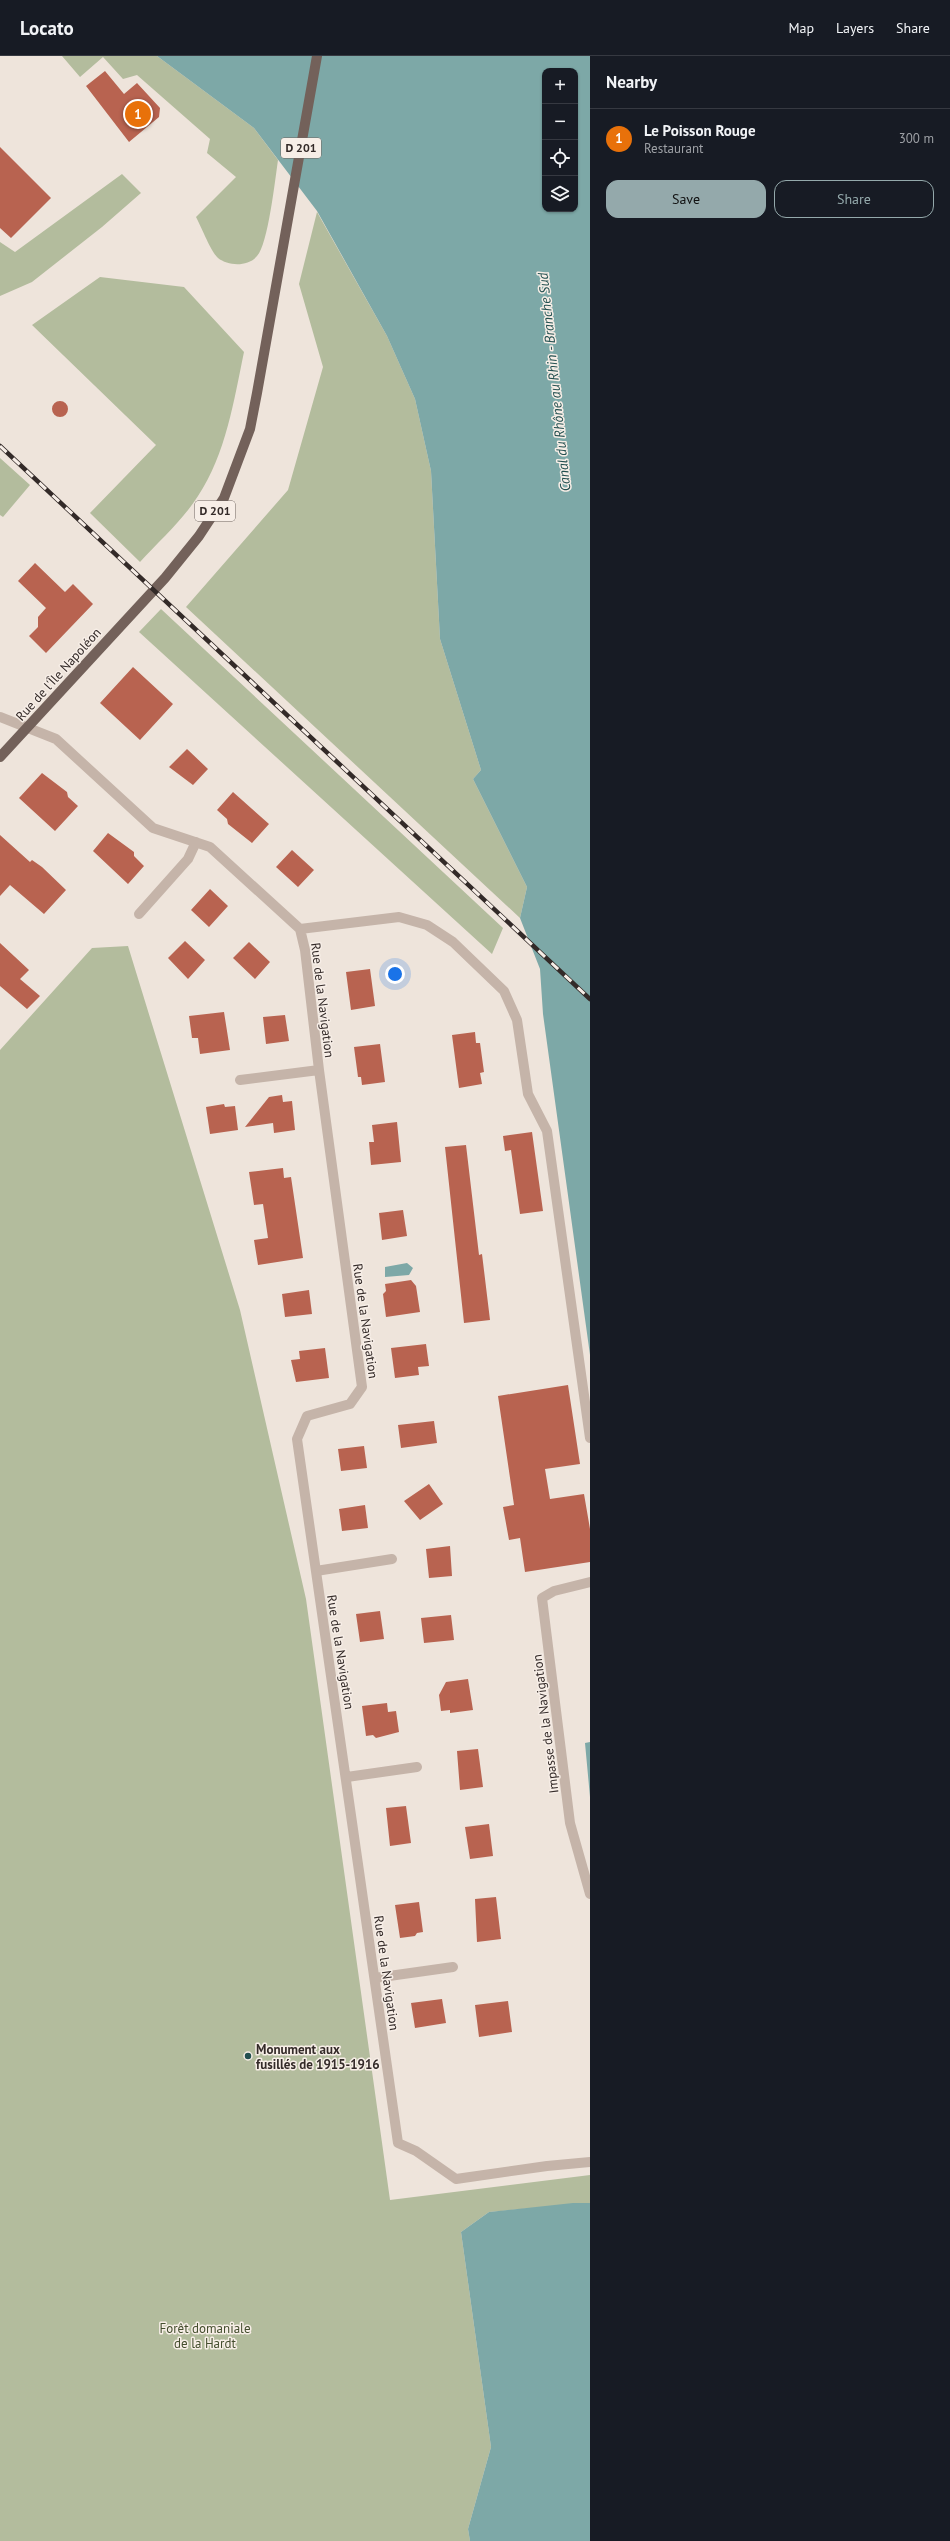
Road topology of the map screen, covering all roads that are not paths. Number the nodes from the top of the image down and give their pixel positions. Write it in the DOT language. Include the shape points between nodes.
graph roads {
  1 [pos="317,56"];
  2 [pos="0,718"];
  3 [pos="27,728"];
  4 [pos="0,757"];
  5 [pos="196,842"];
  6 [pos="139,914"];
  7 [pos="300,929"];
  8 [pos="318,1070"];
  9 [pos="240,1080"];
  10 [pos="590,1438"];
  11 [pos="392,1560"];
  12 [pos="316,1571"];
  13 [pos="590,1582"];
  14 [pos="417,1767"];
  15 [pos="347,1777"];
  16 [pos="590,1894"];
  17 [pos="453,1967"];
  18 [pos="375,1978"];
  19 [pos="590,2162"];
  1 -- 3 [label="main road, Rue de l'Île Napoléon / D 201" via="250,429 224,498 199,536 165,578"];
  2 -- 3 [label="street, Rue de la Navigation"];
  3 -- 4 [label="main road, Rue de l'Île Napoléon / D 201"];
  3 -- 5 [label="street, Rue de la Navigation" via="56,739 153,828"];
  5 -- 6 [label="street" via="188,859"];
  5 -- 7 [label="street, Rue de la Navigation" via="210,847"];
  7 -- 8 [label="street, Rue de la Navigation" via="305,950"];
  7 -- 10 [label="street" via="399,918 427,925 454,942 504,991 517,1020 528,1094 547,1131"];
  8 -- 9 [label="street"];
  8 -- 12 [label="street, Rue de la Navigation" via="362,1387 350,1404 307,1416 297,1439"];
  11 -- 12 [label="street"];
  12 -- 15 [label="street, Rue de la Navigation"];
  13 -- 16 [label="street, Impasse de la Navigation" via="554,1591 542,1598 570,1823"];
  14 -- 15 [label="street"];
  15 -- 18 [label="street, Rue de la Navigation"];
  17 -- 18 [label="street"];
  18 -- 19 [label="street, Rue de la Navigation" via="398,2144 416,2151 456,2179"];
}
